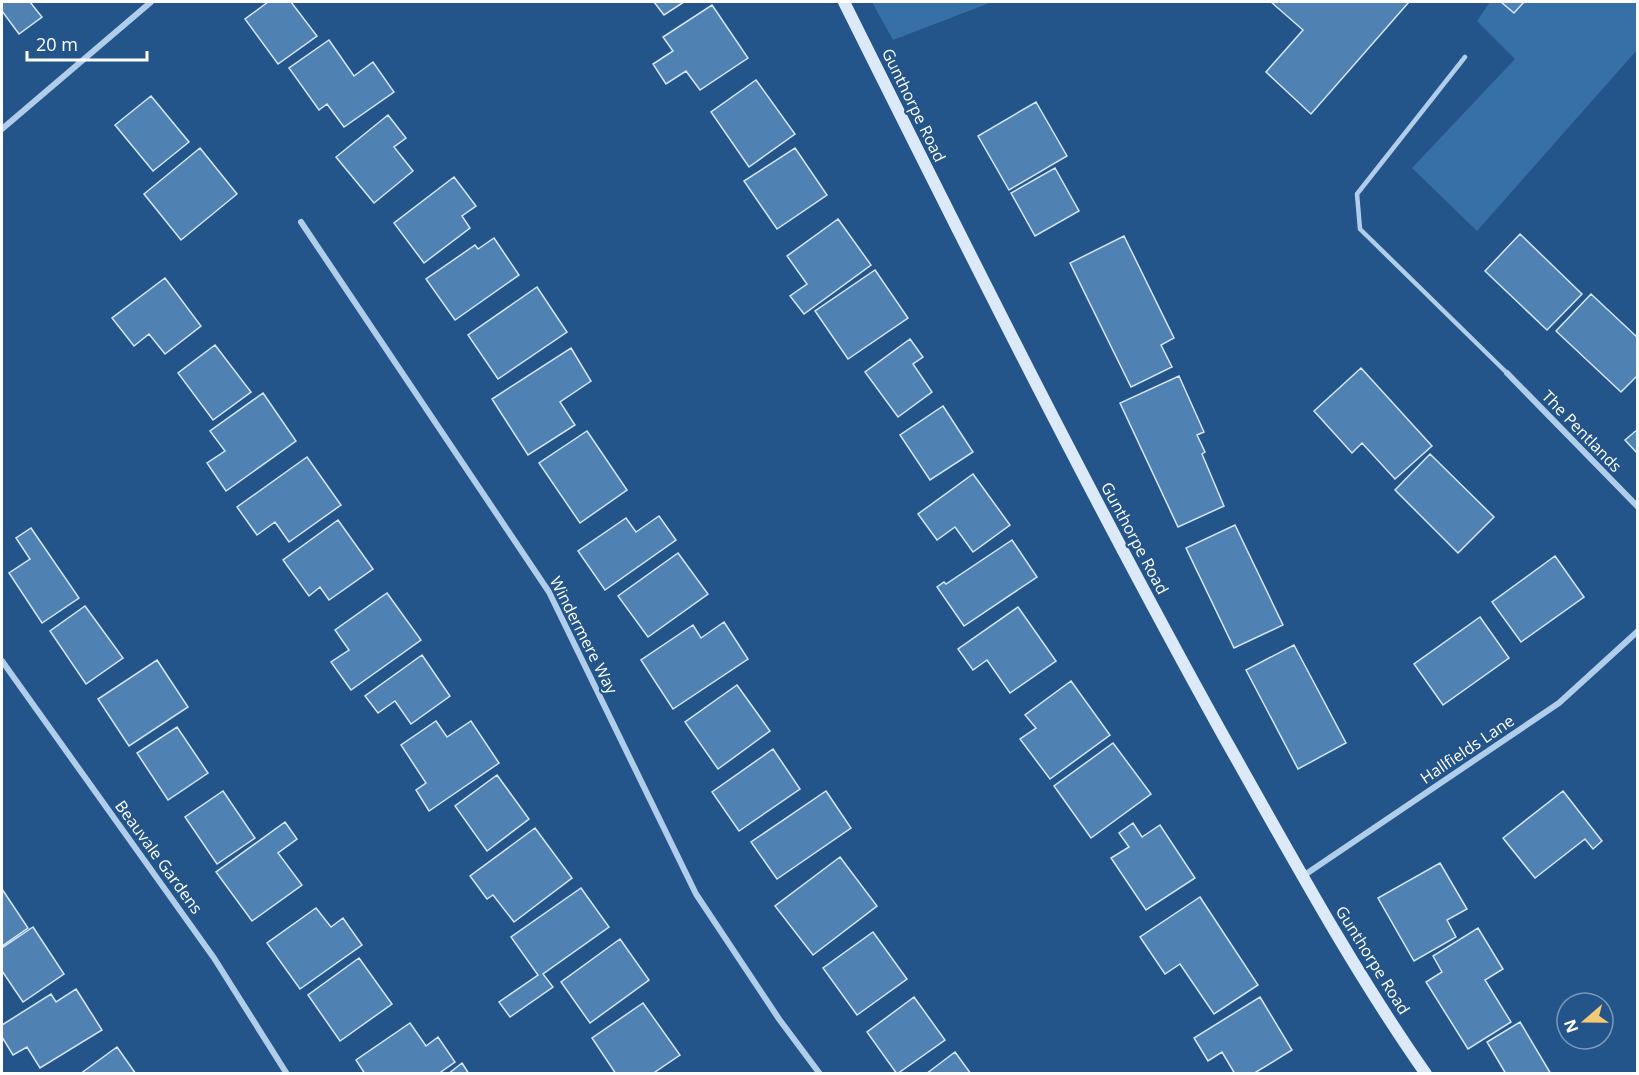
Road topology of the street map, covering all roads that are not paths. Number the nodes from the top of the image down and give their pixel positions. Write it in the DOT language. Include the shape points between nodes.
graph roads {
  1 [pos="151,2"];
  2 [pos="844,2"];
  3 [pos="1465,57"];
  4 [pos="2,129"];
  5 [pos="300,222"];
  6 [pos="1507,373"];
  7 [pos="1638,507"];
  8 [pos="1638,631"];
  9 [pos="2,661"];
  10 [pos="1303,876"];
  11 [pos="287,1074"];
  12 [pos="820,1074"];
  13 [pos="1426,1074"];
  1 -- 4 [label="street"];
  2 -- 10 [label="street, Gunthorpe Road" via="1017,349 1149,601"];
  3 -- 6 [label="lane" via="1357,194 1360,230"];
  5 -- 12 [label="street, Windermere Way" via="549,592 696,894"];
  6 -- 7 [label="street, The Pentlands"];
  8 -- 10 [label="street, Hallfields Lane" via="1559,703"];
  9 -- 11 [label="street, Beauvale Gardens" via="214,958"];
  10 -- 13 [label="street, Gunthorpe Road"];
}
